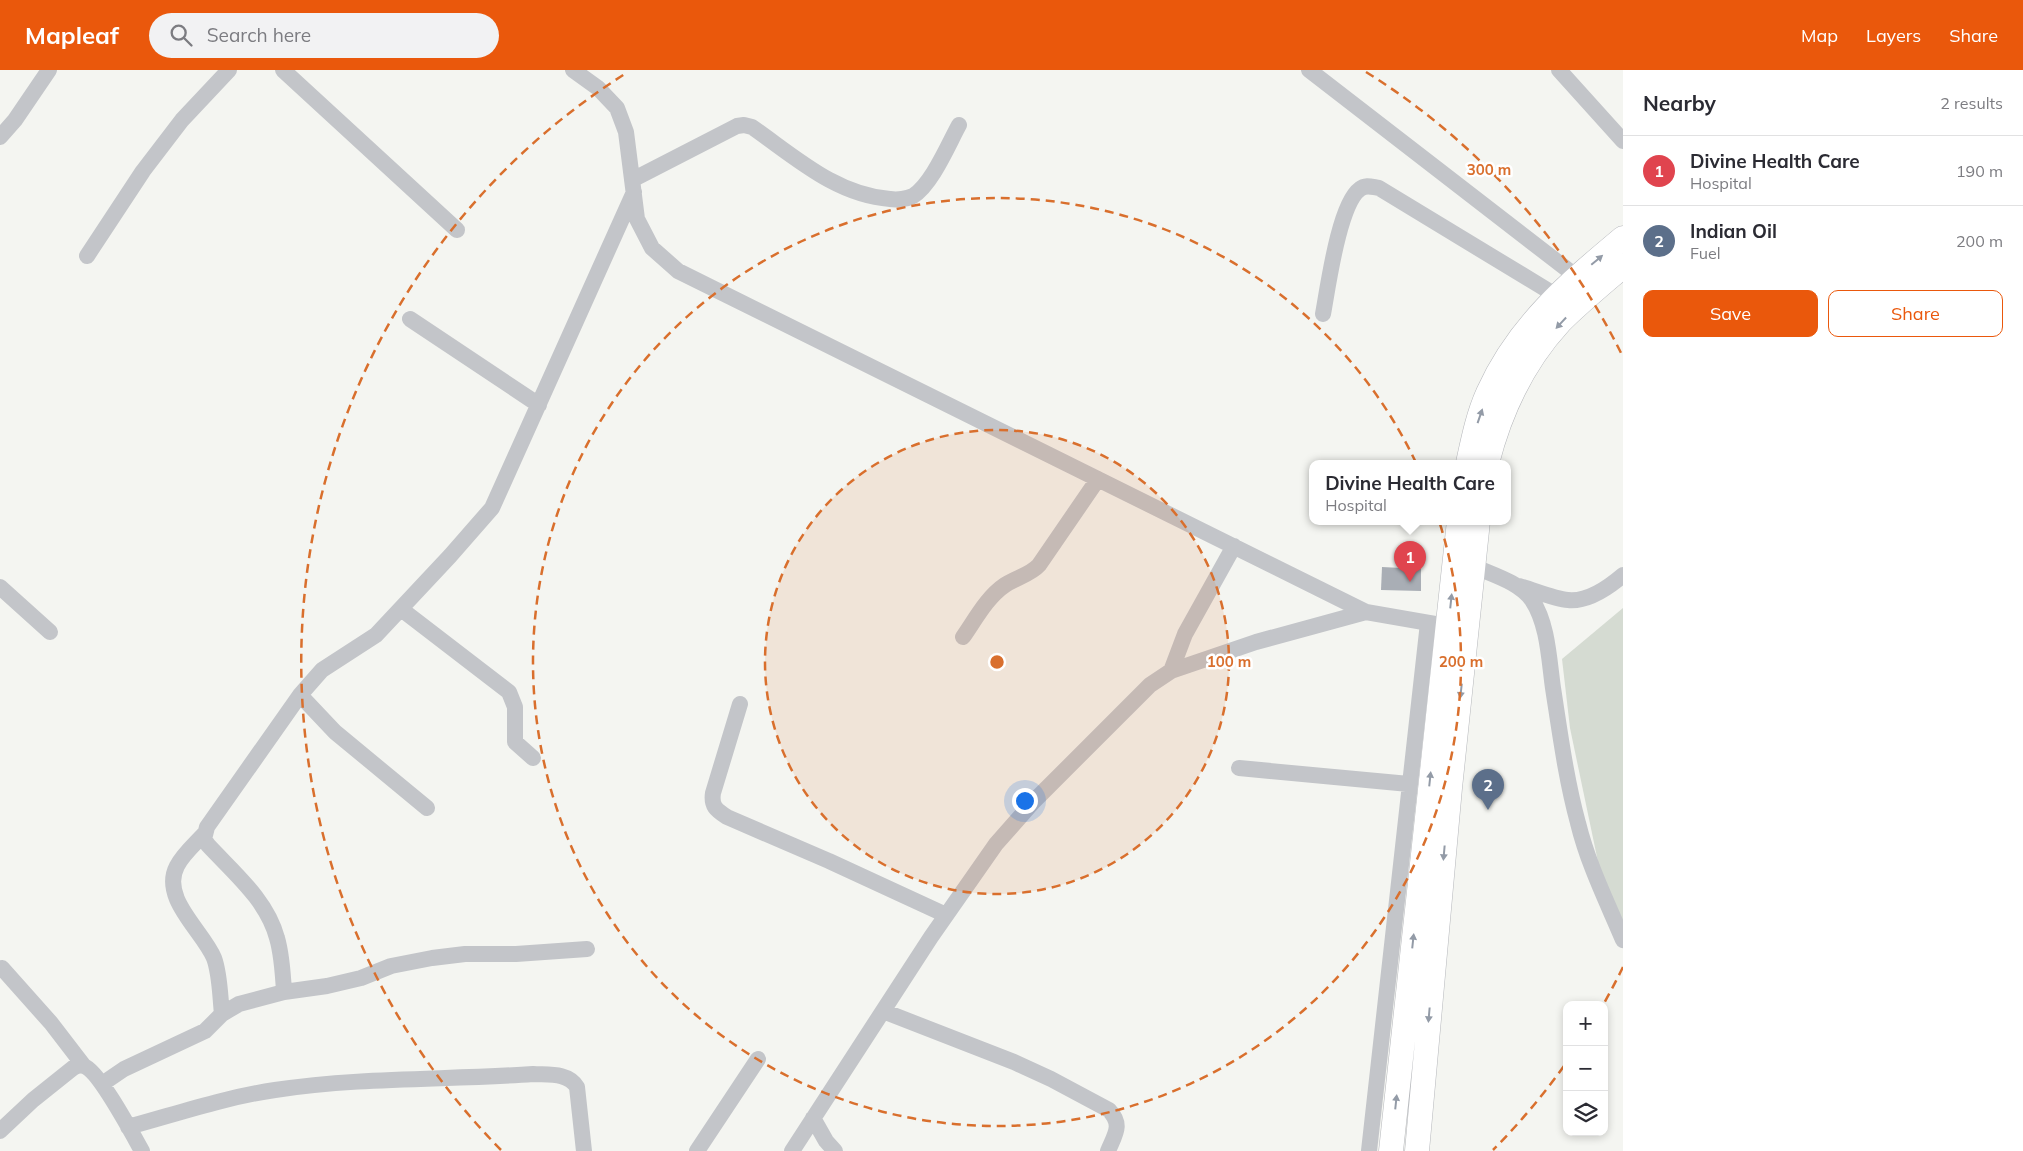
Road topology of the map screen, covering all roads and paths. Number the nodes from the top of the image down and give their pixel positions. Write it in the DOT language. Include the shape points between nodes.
graph roads {
  1 [pos="49,70"];
  2 [pos="228,70"];
  3 [pos="283,70"];
  4 [pos="573,70"];
  5 [pos="1309,70"];
  6 [pos="1559,70"];
  7 [pos="959,125"];
  8 [pos="0,137"];
  9 [pos="1623,141"];
  10 [pos="633,186"];
  11 [pos="457,230"];
  12 [pos="1623,238"];
  13 [pos="87,256"];
  14 [pos="1623,266"];
  15 [pos="1577,277"];
  16 [pos="1557,296"];
  17 [pos="1322,314"];
  18 [pos="410,319"];
  19 [pos="539,405"];
  20 [pos="1469,460"];
  21 [pos="1488,460"];
  22 [pos="1098,479"];
  23 [pos="1459,525"];
  24 [pos="1478,525"];
  25 [pos="1234,546"];
  26 [pos="1473,566"];
  27 [pos="1623,575"];
  28 [pos="1517,586"];
  29 [pos="0,587"];
  30 [pos="401,609"];
  31 [pos="1366,612"];
  32 [pos="1448,626"];
  33 [pos="50,632"];
  34 [pos="962,637"];
  35 [pos="1171,671"];
  36 [pos="300,695"];
  37 [pos="740,704"];
  38 [pos="533,758"];
  39 [pos="1239,768"];
  40 [pos="1409,784"];
  41 [pos="427,808"];
  42 [pos="204,834"];
  43 [pos="946,915"];
  44 [pos="1623,940"];
  45 [pos="587,949"];
  46 [pos="2,968"];
  47 [pos="284,992"];
  48 [pos="883,1011"];
  49 [pos="222,1014"];
  50 [pos="758,1059"];
  51 [pos="84,1066"];
  52 [pos="102,1084"];
  53 [pos="813,1118"];
  54 [pos="128,1127"];
  55 [pos="0,1131"];
  56 [pos="142,1151"];
  57 [pos="584,1151"];
  58 [pos="697,1151"];
  59 [pos="792,1151"];
  60 [pos="835,1151"];
  61 [pos="1108,1151"];
  62 [pos="1369,1151"];
  63 [pos="1391,1151"];
  64 [pos="1417,1151"];
  1 -- 8 [label="street"];
  2 -- 13 [label="street" via="182,120 143,171"];
  3 -- 11 [label="street"];
  4 -- 10 [label="street" via="598,88 617,108 626,132"];
  5 -- 15 [label="street"];
  6 -- 9 [label="street"];
  7 -- 10 [label="street" via="922,188 912,197 897,200 878,198 842,186 816,173 752,127 744,125"];
  10 -- 19 [label="street"];
  10 -- 22 [label="street" via="637,218 652,248 678,271"];
  15 -- 12 [label="highway, one-way"];
  14 -- 21 [label="highway, one-way" via="1560,323 1539,350 1504,411"];
  15 -- 16 [label="highway"];
  16 -- 17 [label="street" via="1378,188 1369,186 1360,188 1345,211"];
  20 -- 16 [label="highway, one-way" via="1488,394 1521,336"];
  18 -- 19 [label="street"];
  19 -- 30 [label="street" via="492,508"];
  22 -- 25 [label="street"];
  22 -- 34 [label="street" via="1039,565 997,592"];
  32 -- 23 [label="highway, one-way"];
  24 -- 26 [label="highway"];
  25 -- 31 [label="street"];
  25 -- 35 [label="street" via="1189,626"];
  26 -- 28 [label="street"];
  26 -- 32 [label="highway"];
  27 -- 28 [label="street" via="1602,591 1568,600"];
  28 -- 44 [label="street" via="1526,593 1540,616 1578,824 1596,878"];
  29 -- 33 [label="street"];
  30 -- 36 [label="street" via="376,635 322,670"];
  30 -- 38 [label="street" via="509,692 515,707 515,742"];
  31 -- 32 [label="street"];
  31 -- 35 [label="street" via="1256,642"];
  32 -- 40 [label="street"];
  63 -- 32 [label="highway, one-way"];
  32 -- 64 [label="highway, one-way" via="1450,798"];
  35 -- 43 [label="street" via="1150,685 1034,801 996,844"];
  36 -- 41 [label="street" via="336,732"];
  36 -- 42 [label="street"];
  37 -- 43 [label="street" via="712,793 716,810"];
  39 -- 40 [label="street"];
  40 -- 62 [label="street"];
  42 -- 47 [label="street" via="208,846 251,892 270,918 278,939"];
  42 -- 49 [label="street" via="177,865 173,889 189,921 214,958"];
  43 -- 48 [label="street"];
  45 -- 47 [label="street" via="432,958 391,966 361,978 327,986"];
  46 -- 51 [label="street"];
  47 -- 49 [label="street" via="239,1004"];
  48 -- 53 [label="street"];
  48 -- 61 [label="street" via="1014,1062 1109,1110 1118,1126"];
  49 -- 52 [label="street" via="205,1031 124,1069"];
  50 -- 58 [label="street"];
  51 -- 52 [label="street"];
  51 -- 55 [label="street" via="73,1068"];
  52 -- 54 [label="street"];
  53 -- 59 [label="street"];
  53 -- 60 [label="street"];
  54 -- 56 [label="street"];
  54 -- 57 [label="street" via="274,1090 342,1082 533,1074 560,1076 575,1083"];
}
